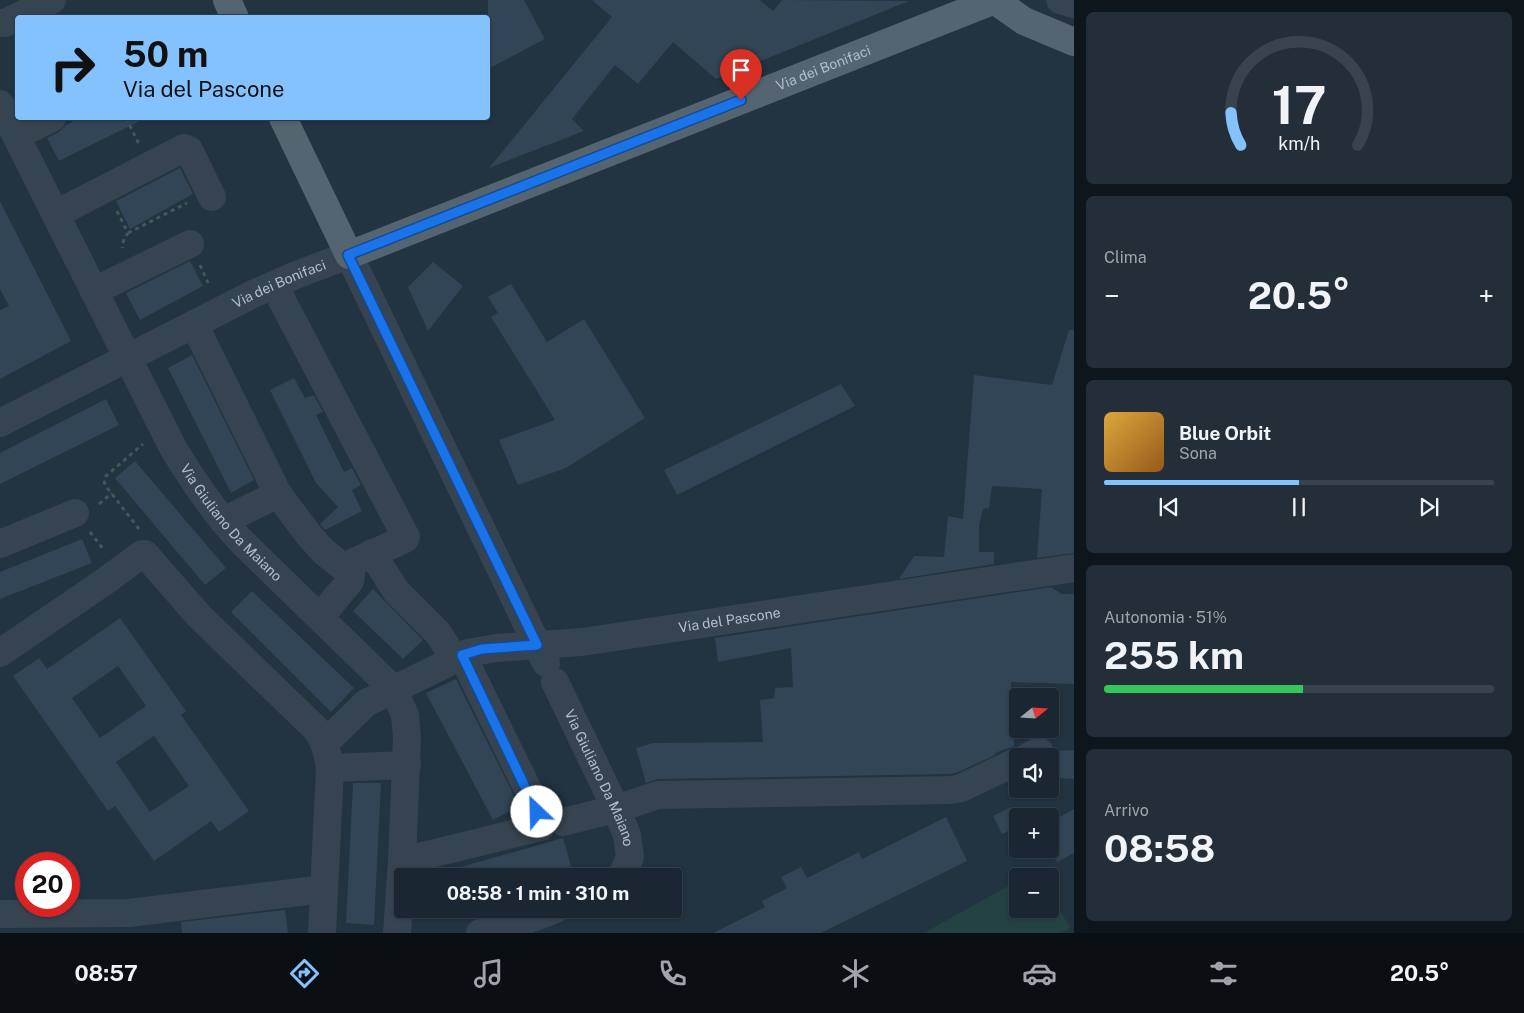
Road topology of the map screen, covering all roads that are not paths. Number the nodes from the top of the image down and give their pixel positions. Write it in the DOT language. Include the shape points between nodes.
graph roads {
  1 [pos="52,0"];
  2 [pos="227,0"];
  3 [pos="995,0"];
  4 [pos="1060,0"];
  5 [pos="1074,4"];
  6 [pos="22,15"];
  7 [pos="234,15"];
  8 [pos="15,18"];
  9 [pos="2,25"];
  10 [pos="1074,42"];
  11 [pos="0,104"];
  12 [pos="48,120"];
  13 [pos="284,120"];
  14 [pos="16,136"];
  15 [pos="211,194"];
  16 [pos="56,214"];
  17 [pos="190,244"];
  18 [pos="348,255"];
  19 [pos="274,285"];
  20 [pos="104,286"];
  21 [pos="194,324"];
  22 [pos="128,358"];
  23 [pos="0,423"];
  24 [pos="278,494"];
  25 [pos="74,512"];
  26 [pos="223,521"];
  27 [pos="0,544"];
  28 [pos="372,554"];
  29 [pos="343,566"];
  30 [pos="1074,568"];
  31 [pos="320,617"];
  32 [pos="0,653"];
  33 [pos="458,657"];
  34 [pos="546,663"];
  35 [pos="393,689"];
  36 [pos="327,756"];
  37 [pos="406,765"];
  38 [pos="1009,765"];
  39 [pos="616,809"];
  40 [pos="563,822"];
  41 [pos="402,861"];
  42 [pos="625,868"];
  43 [pos="324,889"];
  44 [pos="0,914"];
  45 [pos="533,918"];
  46 [pos="322,933"];
  47 [pos="397,933"];
  48 [pos="480,933"];
  1 -- 6 [label="street"];
  2 -- 7 [label="main road"];
  3 -- 10 [label="main road" via="1024,21"];
  3 -- 18 [label="main road, Via dei Bonifaci"];
  4 -- 5 [label="street"];
  8 -- 9 [label="street"];
  11 -- 14 [label="street, Via Giuliano Da Maiano"];
  12 -- 14 [label="street"];
  13 -- 18 [label="main road"];
  14 -- 16 [label="street, Via Giuliano Da Maiano"];
  15 -- 16 [label="street" via="189,150 184,148"];
  16 -- 20 [label="street, Via Giuliano Da Maiano"];
  17 -- 20 [label="street"];
  18 -- 19 [label="street, Via dei Bonifaci"];
  18 -- 34 [label="street, Via Giuliano Da Maiano"];
  19 -- 21 [label="street, Via dei Bonifaci"];
  19 -- 28 [label="street" via="406,537"];
  20 -- 22 [label="street, Via Giuliano Da Maiano"];
  21 -- 22 [label="street, Via dei Bonifaci"];
  21 -- 24 [label="street"];
  22 -- 23 [label="street, Via dei Bonifaci"];
  22 -- 26 [label="street, Via Giuliano Da Maiano" via="198,489"];
  24 -- 26 [label="street"];
  24 -- 29 [label="street" via="323,551"];
  25 -- 27 [label="street"];
  26 -- 31 [label="street, Via Giuliano Da Maiano"];
  28 -- 29 [label="street"];
  28 -- 33 [label="street" via="396,591 438,632"];
  29 -- 31 [label="street" via="351,580"];
  30 -- 34 [label="street, Via del Pascone" via="582,642"];
  31 -- 35 [label="street, Via Giuliano Da Maiano"];
  32 -- 36 [label="street" via="145,554 199,616 317,730"];
  33 -- 34 [label="street, Via del Pascone" via="482,649"];
  33 -- 35 [label="street, Via del Pascone"];
  33 -- 41 [label="street" via="536,806 541,827"];
  34 -- 39 [label="street, Via Giuliano Da Maiano"];
  35 -- 36 [label="street, Via del Pascone" via="366,704"];
  35 -- 37 [label="street, Via Giuliano Da Maiano" via="406,723"];
  36 -- 37 [label="street"];
  36 -- 43 [label="street"];
  37 -- 41 [label="street, Via Giuliano Da Maiano"];
  38 -- 39 [label="street" via="951,790 658,795"];
  39 -- 40 [label="street"];
  39 -- 42 [label="street, Via Giuliano Da Maiano" via="627,835 630,857"];
  41 -- 47 [label="street, Via Giuliano Da Maiano"];
  43 -- 44 [label="street" via="129,913"];
  43 -- 46 [label="street"];
  45 -- 48 [label="street"];
}
